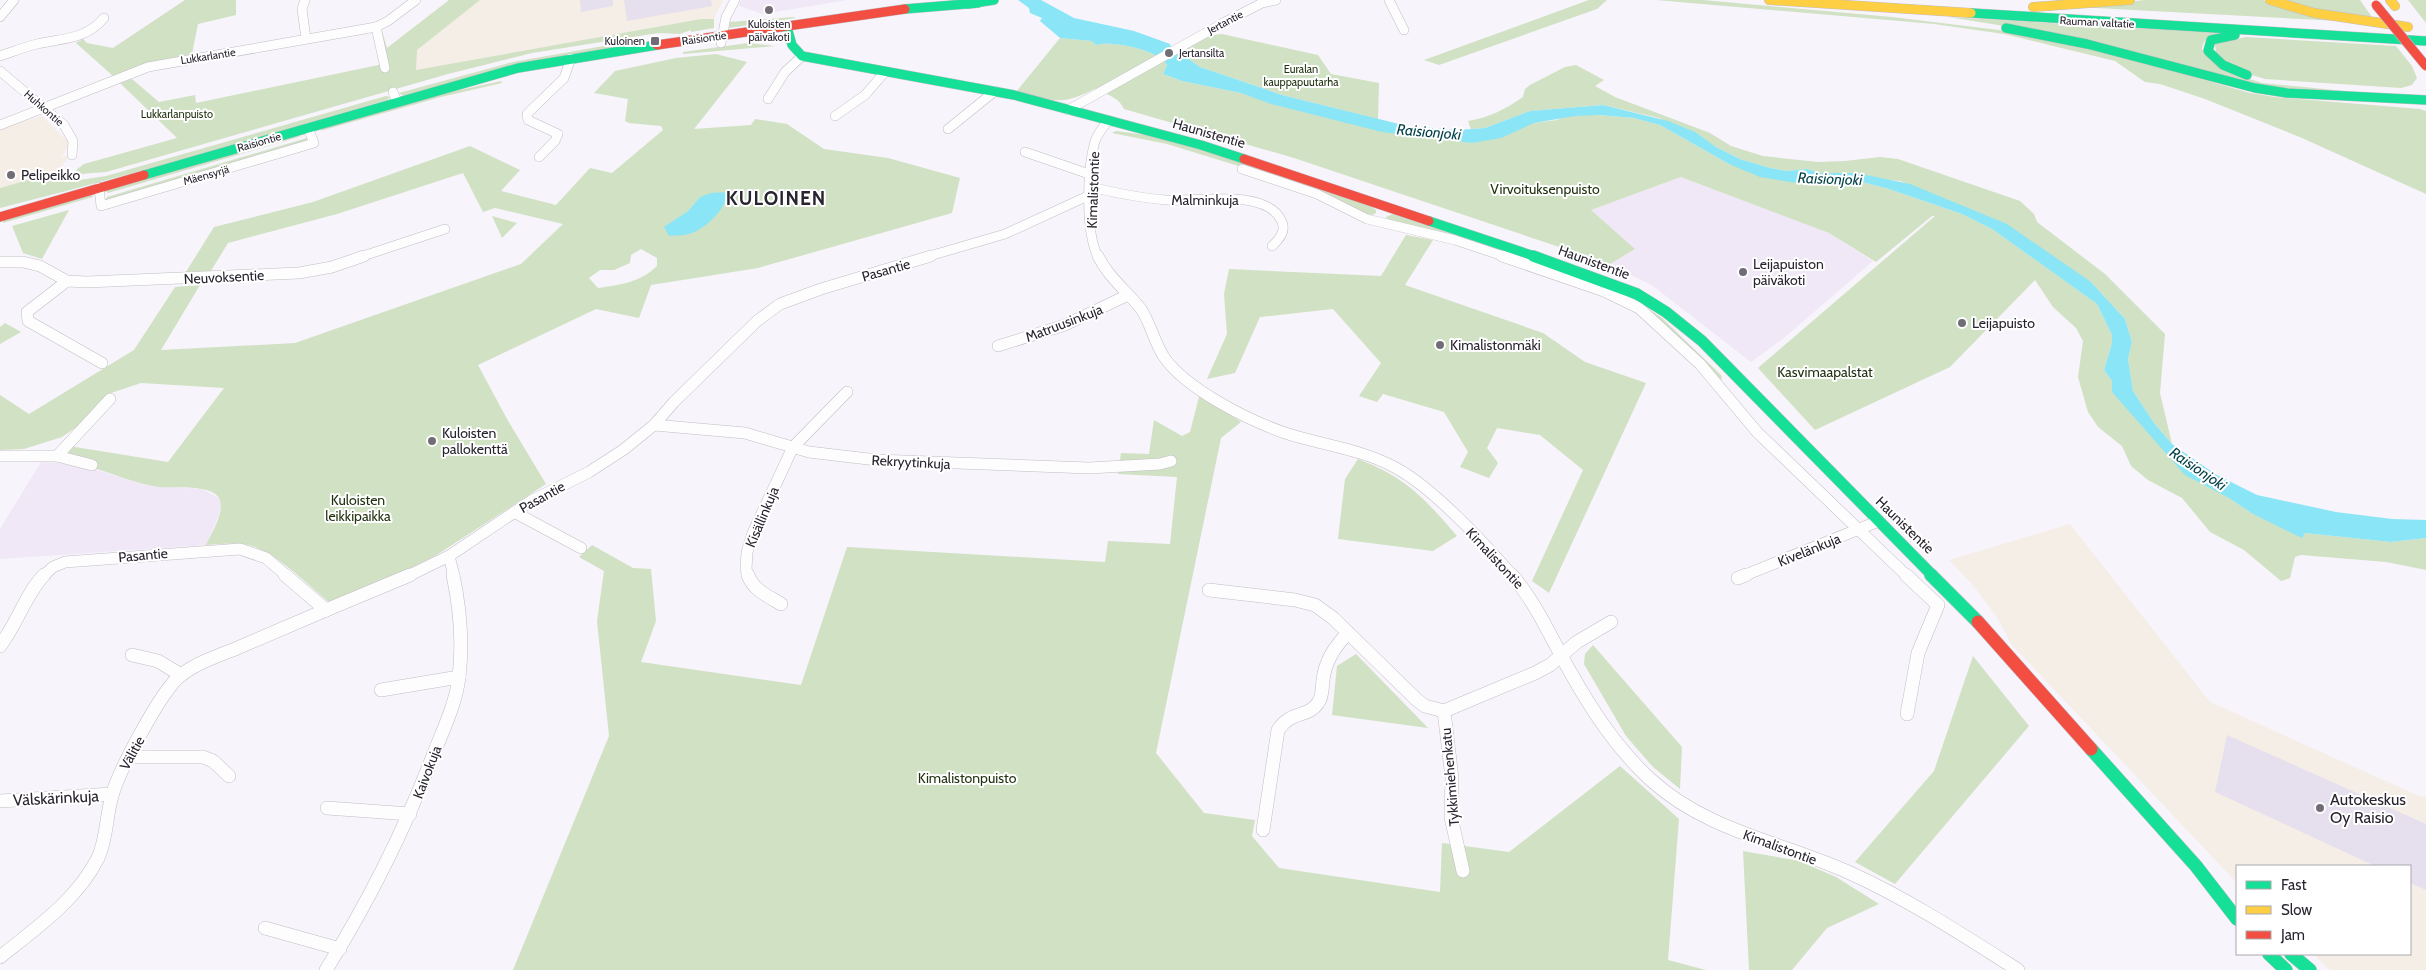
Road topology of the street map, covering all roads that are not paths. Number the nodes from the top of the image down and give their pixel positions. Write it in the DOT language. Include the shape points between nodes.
graph roads {
  1 [pos="14,0"];
  2 [pos="305,0"];
  3 [pos="416,0"];
  4 [pos="735,0"];
  5 [pos="994,0"];
  6 [pos="1276,0"];
  7 [pos="1389,0"];
  8 [pos="1769,0"];
  9 [pos="1920,0"];
  10 [pos="2130,0"];
  11 [pos="2270,0"];
  12 [pos="1258,2"];
  13 [pos="2374,3"];
  14 [pos="2393,3"];
  15 [pos="1872,7"];
  16 [pos="2027,7"];
  17 [pos="0,17"];
  18 [pos="104,18"];
  19 [pos="376,27"];
  20 [pos="2421,29"];
  21 [pos="788,30"];
  22 [pos="1404,30"];
  23 [pos="2260,32"];
  24 [pos="306,39"];
  25 [pos="722,39"];
  26 [pos="2426,42"];
  27 [pos="0,56"];
  28 [pos="802,56"];
  29 [pos="570,62"];
  30 [pos="2426,66"];
  31 [pos="385,68"];
  32 [pos="0,71"];
  33 [pos="885,72"];
  34 [pos="2420,88"];
  35 [pos="995,91"];
  36 [pos="2390,98"];
  37 [pos="768,99"];
  38 [pos="2426,100"];
  39 [pos="43,106"];
  40 [pos="2426,108"];
  41 [pos="1068,110"];
  42 [pos="835,116"];
  43 [pos="1108,121"];
  44 [pos="0,124"];
  45 [pos="308,128"];
  46 [pos="948,129"];
  47 [pos="1025,152"];
  48 [pos="72,155"];
  49 [pos="538,156"];
  50 [pos="1242,169"];
  51 [pos="1091,186"];
  52 [pos="99,187"];
  53 [pos="85,191"];
  54 [pos="1388,207"];
  55 [pos="0,211"];
  56 [pos="0,217"];
  57 [pos="1376,221"];
  58 [pos="445,229"];
  59 [pos="1272,246"];
  60 [pos="0,262"];
  61 [pos="67,280"];
  62 [pos="1128,295"];
  63 [pos="998,346"];
  64 [pos="102,363"];
  65 [pos="1736,375"];
  66 [pos="1716,383"];
  67 [pos="847,392"];
  68 [pos="110,399"];
  69 [pos="654,425"];
  70 [pos="793,447"];
  71 [pos="0,456"];
  72 [pos="57,456"];
  73 [pos="1171,461"];
  74 [pos="92,465"];
  75 [pos="514,512"];
  76 [pos="1879,520"];
  77 [pos="1858,530"];
  78 [pos="580,548"];
  79 [pos="449,556"];
  80 [pos="1738,578"];
  81 [pos="1209,590"];
  82 [pos="781,604"];
  83 [pos="326,610"];
  84 [pos="1611,622"];
  85 [pos="1348,633"];
  86 [pos="0,646"];
  87 [pos="132,655"];
  88 [pos="1562,655"];
  89 [pos="181,675"];
  90 [pos="459,677"];
  91 [pos="381,690"];
  92 [pos="1444,711"];
  93 [pos="1907,714"];
  94 [pos="130,757"];
  95 [pos="230,776"];
  96 [pos="112,794"];
  97 [pos="0,801"];
  98 [pos="327,808"];
  99 [pos="410,814"];
  100 [pos="1263,830"];
  101 [pos="2196,866"];
  102 [pos="1463,871"];
  103 [pos="2236,905"];
  104 [pos="2236,918"];
  105 [pos="265,928"];
  106 [pos="340,948"];
  107 [pos="2270,955"];
  108 [pos="2292,955"];
  109 [pos="0,957"];
  110 [pos="326,970"];
  111 [pos="2018,970"];
  112 [pos="2286,970"];
  113 [pos="2310,970"];
  1 -- 17 [label="street"];
  2 -- 24 [label="street" via="302,9"];
  3 -- 19 [label="street, Lukkarlantie"];
  4 -- 25 [label="street" via="726,17"];
  5 -- 21 [label="main road, Raisiontie"];
  6 -- 12 [label="street, Jertantie"];
  7 -- 22 [label="street"];
  8 -- 15 [label="main road, Rauman valtatie"];
  9 -- 16 [label="main road, Rauman valtatie"];
  10 -- 16 [label="main road"];
  11 -- 20 [label="main road" via="2332,16"];
  12 -- 41 [label="street, Jertantie"];
  13 -- 30 [label="main road, bridge"];
  14 -- 26 [label="main road"];
  15 -- 23 [label="main road, Rauman valtatie"];
  15 -- 36 [label="main road" via="2047,35 2255,88 2287,93"];
  16 -- 20 [label="main road, Rauman valtatie"];
  18 -- 27 [label="street" via="97,26 71,40 37,44"];
  19 -- 24 [label="street, Lukkarlantie"];
  19 -- 31 [label="street"];
  21 -- 25 [label="main road, Raisiontie"];
  21 -- 28 [label="main road" via="795,50"];
  23 -- 26 [label="main road, Rauman valtatie"];
  23 -- 34 [label="main road" via="2217,38 2209,43 2208,51 2229,69 2270,82 2402,91"];
  24 -- 39 [label="street, Lukkarlantie" via="163,63"];
  25 -- 29 [label="main road, Raisiontie"];
  28 -- 33 [label="main road, Haunistentie"];
  28 -- 37 [label="street" via="786,72"];
  29 -- 45 [label="main road, Raisiontie" via="433,92 395,97"];
  29 -- 49 [label="street" via="558,84 527,114 528,120 558,134"];
  32 -- 39 [label="street, Huhkontie"];
  33 -- 35 [label="main road, Haunistentie"];
  33 -- 42 [label="street" via="865,96"];
  35 -- 41 [label="main road, Haunistentie"];
  35 -- 46 [label="street"];
  36 -- 38 [label="main road"];
  36 -- 40 [label="main road"];
  39 -- 44 [label="street, Lukkarlantie"];
  39 -- 48 [label="street, Huhkontie" via="71,133"];
  41 -- 43 [label="main road, Haunistentie"];
  43 -- 51 [label="street, Kimalistontie" via="1097,135"];
  43 -- 54 [label="main road, Haunistentie" via="1235,156"];
  45 -- 52 [label="main road, Raisiontie"];
  45 -- 52 [label="street, Mäensyrjä" via="314,143 101,206"];
  47 -- 51 [label="street"];
  50 -- 57 [label="street, Haunistentie" via="1317,194"];
  51 -- 59 [label="street, Malminkuja" via="1168,201 1255,200 1277,210 1282,217 1284,227 1280,240"];
  51 -- 62 [label="street, Kimalistontie" via="1090,229 1097,254"];
  51 -- 69 [label="street, Pasantie" via="1005,234 780,304 757,321"];
  52 -- 53 [label="main road, Raisiontie"];
  53 -- 55 [label="main road, Raisiontie"];
  53 -- 56 [label="main road, Raisiontie"];
  54 -- 57 [label="street"];
  54 -- 65 [label="main road, Haunistentie" via="1637,294 1666,312"];
  57 -- 66 [label="street, Haunistentie" via="1455,240 1616,296 1658,323"];
  58 -- 61 [label="street, Neuvoksentie" via="332,267 299,273 124,281"];
  60 -- 61 [label="street, Neuvoksentie" via="40,266"];
  61 -- 64 [label="street" via="28,312 28,321"];
  62 -- 63 [label="street, Matruusinkuja" via="1107,308 1042,334"];
  62 -- 88 [label="street, Kimalistontie" via="1151,325 1164,356 1177,371 1231,407 1270,427 1369,455 1409,475 1509,570 1532,600"];
  65 -- 66 [label="street"];
  65 -- 76 [label="main road, Haunistentie"];
  66 -- 77 [label="street, Haunistentie" via="1757,432"];
  67 -- 70 [label="street, Kisällinkuja"];
  68 -- 72 [label="street"];
  69 -- 70 [label="street, Rekryytinkuja" via="745,433"];
  69 -- 75 [label="street, Pasantie" via="596,468"];
  70 -- 73 [label="street, Rekryytinkuja" via="858,459 991,466 1089,468"];
  70 -- 82 [label="street, Kisällinkuja" via="747,552 746,569 750,581 760,592"];
  71 -- 72 [label="street"];
  72 -- 74 [label="street"];
  75 -- 78 [label="street"];
  75 -- 79 [label="street, Pasantie"];
  76 -- 77 [label="street, Kivelänkuja"];
  76 -- 101 [label="main road, Haunistentie" via="1969,612"];
  77 -- 80 [label="street, Kivelänkuja"];
  77 -- 93 [label="street, Haunistentie" via="1938,605 1918,653"];
  79 -- 83 [label="street, Pasantie" via="392,584"];
  79 -- 90 [label="street, Kaivokuja" via="455,582 461,656"];
  81 -- 85 [label="street, Tykkimiehenkatu" via="1305,601 1325,610"];
  83 -- 86 [label="street, Pasantie" via="266,558 240,549 65,562 42,576"];
  83 -- 89 [label="street, Välitie"];
  84 -- 88 [label="street, Tykkimiehenkatu"];
  85 -- 92 [label="street, Tykkimiehenkatu" via="1416,700"];
  85 -- 100 [label="street" via="1327,660 1319,703 1314,709 1287,717 1278,730"];
  87 -- 89 [label="street" via="152,657"];
  88 -- 92 [label="street, Tykkimiehenkatu" via="1536,673"];
  88 -- 111 [label="street, Kimalistontie" via="1620,748 1662,789 1686,807 1715,823 1847,872 1889,893"];
  89 -- 94 [label="street, Välitie" via="166,693"];
  90 -- 91 [label="street"];
  90 -- 99 [label="street, Kaivokuja" via="455,697"];
  92 -- 102 [label="street, Tykkimiehenkatu" via="1452,778 1451,817"];
  94 -- 95 [label="street" via="203,757"];
  94 -- 96 [label="street, Välitie"];
  96 -- 97 [label="street, Välskärinkuja"];
  96 -- 109 [label="street, Välitie" via="102,850 88,877 72,895"];
  98 -- 99 [label="street"];
  99 -- 106 [label="street, Kaivokuja"];
  101 -- 103 [label="main road, Haunistentie"];
  101 -- 104 [label="main road, Haunistentie"];
  105 -- 106 [label="street"];
  106 -- 110 [label="street, Kaivokuja"];
  107 -- 112 [label="main road"];
  108 -- 113 [label="main road"];
}
